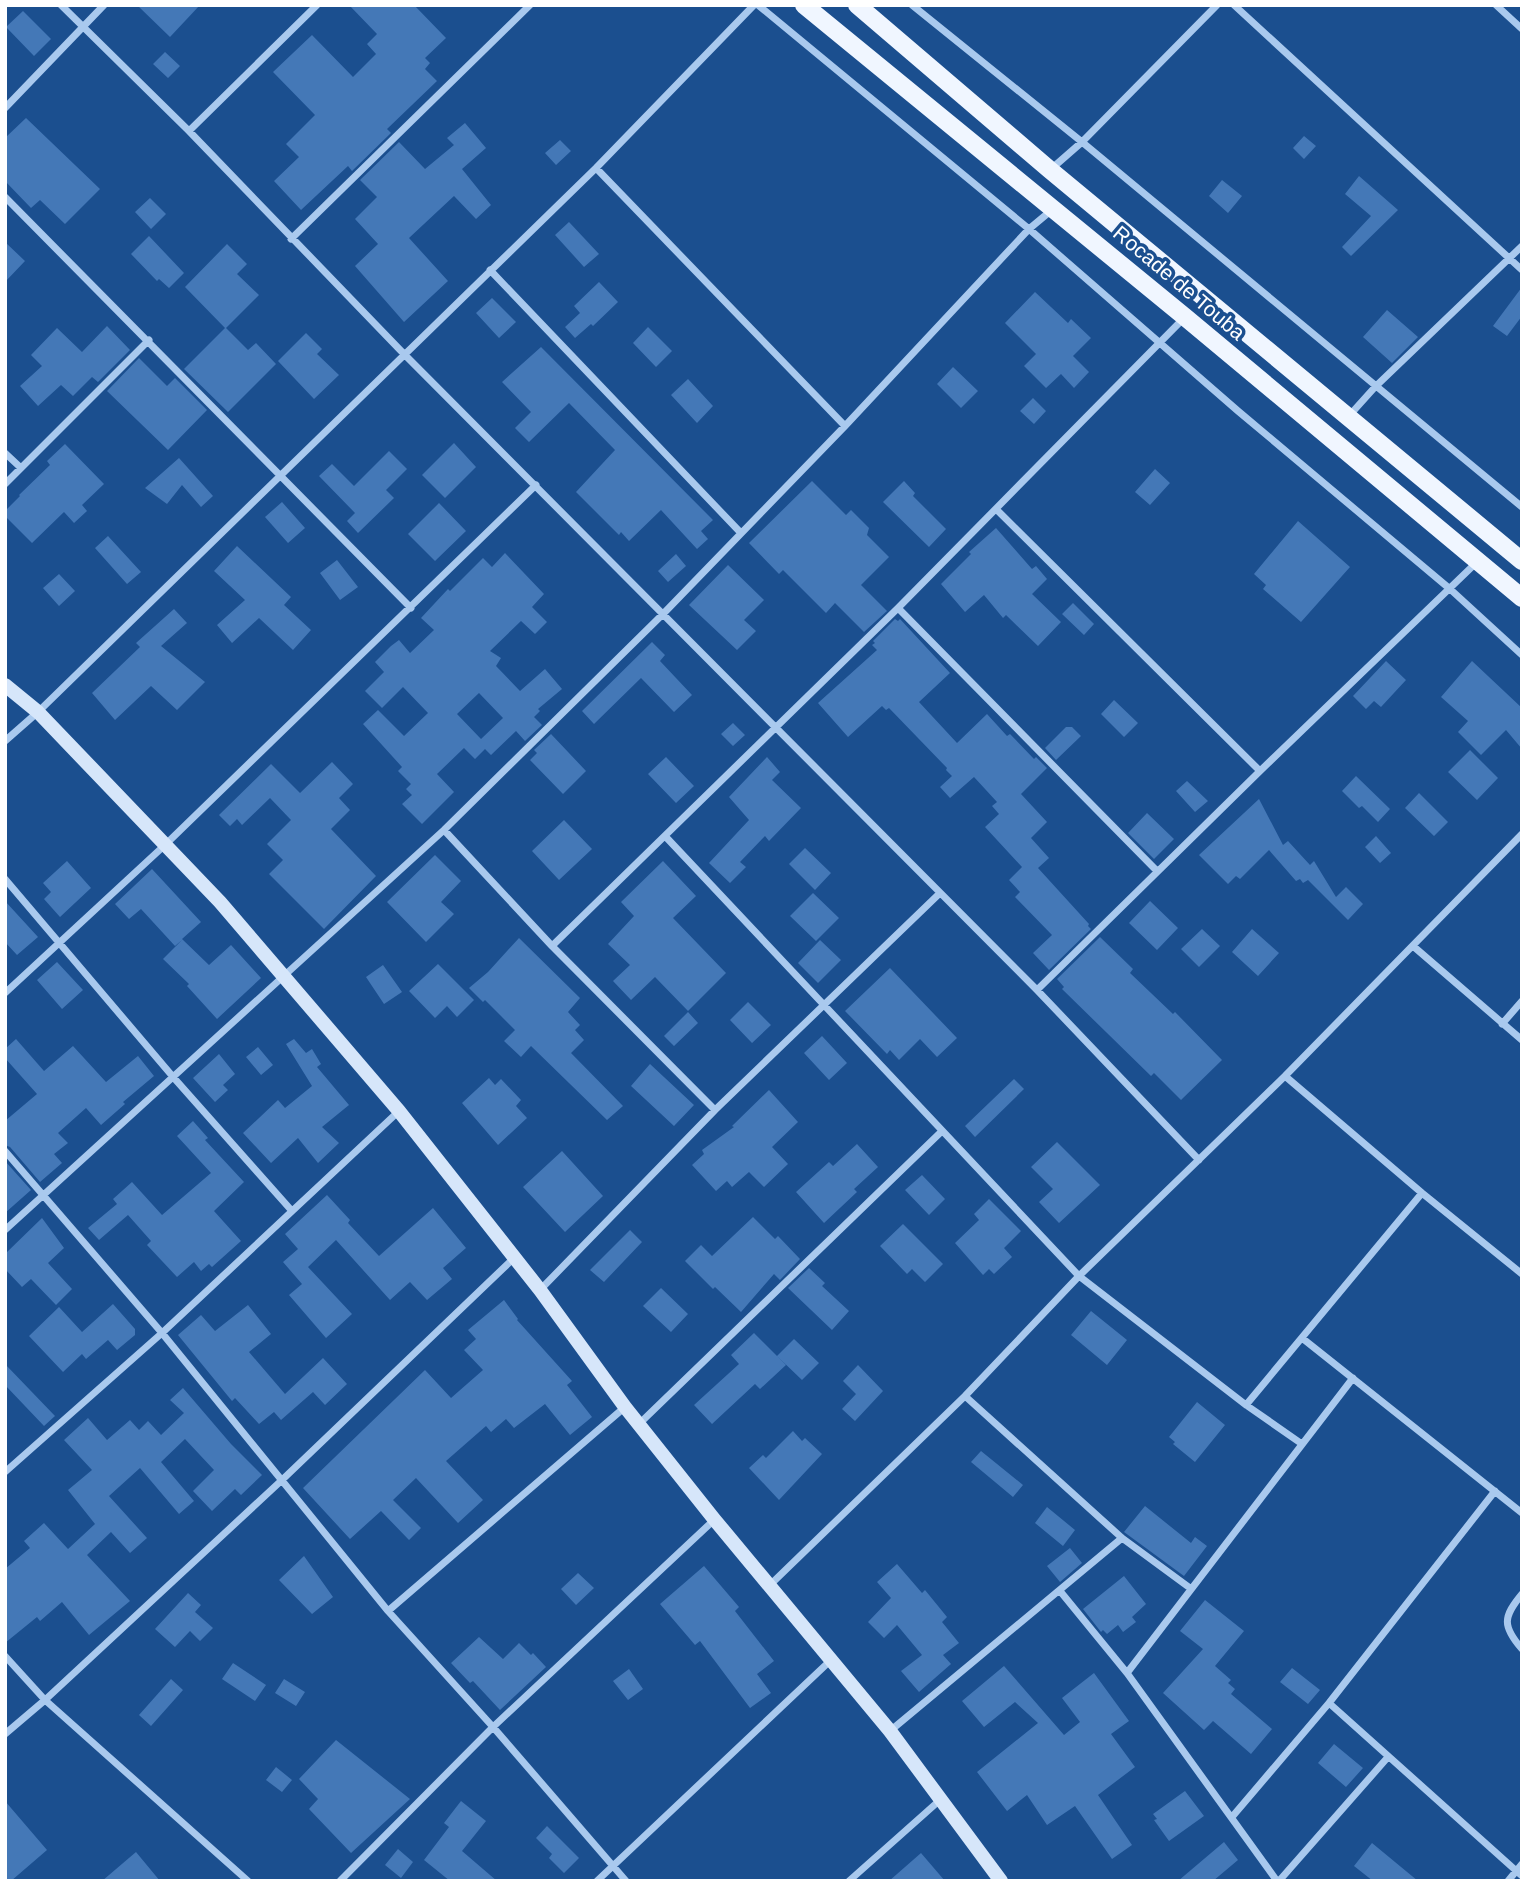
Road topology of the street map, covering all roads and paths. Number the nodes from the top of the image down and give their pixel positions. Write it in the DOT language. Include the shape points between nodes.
graph roads {
  1 [pos="61,5"];
  2 [pos="104,5"];
  3 [pos="317,5"];
  4 [pos="530,5"];
  5 [pos="756,5"];
  6 [pos="804,5"];
  7 [pos="857,5"];
  8 [pos="912,5"];
  9 [pos="1217,5"];
  10 [pos="1234,5"];
  11 [pos="1496,5"];
  12 [pos="82,26"];
  13 [pos="1522,29"];
  14 [pos="5,108"];
  15 [pos="189,131"];
  16 [pos="1082,142"];
  17 [pos="596,168"];
  18 [pos="1050,170"];
  19 [pos="5,197"];
  20 [pos="1053,209"];
  21 [pos="1029,229"];
  22 [pos="291,239"];
  23 [pos="1522,246"];
  24 [pos="1510,260"];
  25 [pos="491,270"];
  26 [pos="1522,270"];
  27 [pos="1185,317"];
  28 [pos="149,340"];
  29 [pos="1161,344"];
  30 [pos="404,354"];
  31 [pos="1375,387"];
  32 [pos="1348,417"];
  33 [pos="845,426"];
  34 [pos="5,453"];
  35 [pos="21,468"];
  36 [pos="281,476"];
  37 [pos="5,484"];
  38 [pos="536,485"];
  39 [pos="1522,507"];
  40 [pos="996,509"];
  41 [pos="740,532"];
  42 [pos="1478,561"];
  43 [pos="1522,561"];
  44 [pos="1450,589"];
  45 [pos="1522,598"];
  46 [pos="411,608"];
  47 [pos="898,608"];
  48 [pos="664,613"];
  49 [pos="1522,655"];
  50 [pos="5,685"];
  51 [pos="38,712"];
  52 [pos="774,727"];
  53 [pos="5,741"];
  54 [pos="1260,771"];
  55 [pos="444,830"];
  56 [pos="1522,834"];
  57 [pos="665,836"];
  58 [pos="166,844"];
  59 [pos="1157,871"];
  60 [pos="5,879"];
  61 [pos="940,893"];
  62 [pos="61,942"];
  63 [pos="552,946"];
  64 [pos="1413,946"];
  65 [pos="285,978"];
  66 [pos="1037,990"];
  67 [pos="5,993"];
  68 [pos="1522,1001"];
  69 [pos="822,1005"];
  70 [pos="1502,1024"];
  71 [pos="1522,1040"];
  72 [pos="1285,1076"];
  73 [pos="174,1078"];
  74 [pos="715,1110"];
  75 [pos="399,1111"];
  76 [pos="941,1132"];
  77 [pos="5,1151"];
  78 [pos="1199,1160"];
  79 [pos="1422,1193"];
  80 [pos="42,1195"];
  81 [pos="292,1211"];
  82 [pos="5,1230"];
  83 [pos="515,1257"];
  84 [pos="1522,1274"];
  85 [pos="1079,1276"];
  86 [pos="540,1290"];
  87 [pos="162,1333"];
  88 [pos="1302,1338"];
  89 [pos="1353,1378"];
  90 [pos="965,1396"];
  91 [pos="1246,1405"];
  92 [pos="625,1407"];
  93 [pos="639,1424"];
  94 [pos="1302,1444"];
  95 [pos="5,1472"];
  96 [pos="282,1480"];
  97 [pos="1495,1491"];
  98 [pos="1522,1513"];
  99 [pos="714,1519"];
  100 [pos="1122,1538"];
  101 [pos="770,1585"];
  102 [pos="1190,1588"];
  103 [pos="1060,1591"];
  104 [pos="1522,1594"];
  105 [pos="388,1611"];
  106 [pos="1522,1649"];
  107 [pos="5,1657"];
  108 [pos="831,1660"];
  109 [pos="1126,1673"];
  110 [pos="45,1700"];
  111 [pos="1329,1703"];
  112 [pos="493,1727"];
  113 [pos="890,1731"];
  114 [pos="5,1734"];
  115 [pos="1388,1756"];
  116 [pos="941,1799"];
  117 [pos="1232,1817"];
  118 [pos="1522,1864"];
  119 [pos="613,1866"];
  120 [pos="1519,1874"];
  121 [pos="248,1881"];
  122 [pos="340,1881"];
  123 [pos="597,1881"];
  124 [pos="626,1881"];
  125 [pos="849,1881"];
  126 [pos="1001,1881"];
  127 [pos="1278,1881"];
  128 [pos="1508,1881"];
  1 -- 12 [label="street"];
  2 -- 12 [label="street"];
  3 -- 15 [label="street"];
  4 -- 22 [label="street"];
  5 -- 17 [label="street"];
  5 -- 21 [label="street"];
  6 -- 20 [label="main road, Rocade de Touba"];
  7 -- 18 [label="main road, Rocade de Touba"];
  8 -- 16 [label="street"];
  9 -- 16 [label="street"];
  10 -- 24 [label="street"];
  11 -- 13 [label="street"];
  12 -- 14 [label="street"];
  12 -- 15 [label="street"];
  15 -- 22 [label="street"];
  16 -- 18 [label="street"];
  16 -- 31 [label="street"];
  17 -- 25 [label="street"];
  17 -- 33 [label="street"];
  18 -- 32 [label="main road, Rocade de Touba"];
  19 -- 28 [label="street"];
  20 -- 21 [label="street"];
  20 -- 27 [label="main road, Rocade de Touba"];
  21 -- 29 [label="street"];
  21 -- 33 [label="street"];
  22 -- 30 [label="street"];
  23 -- 24 [label="street"];
  24 -- 26 [label="street"];
  24 -- 31 [label="street"];
  25 -- 30 [label="street"];
  25 -- 41 [label="street"];
  27 -- 29 [label="street"];
  27 -- 42 [label="main road, Rocade de Touba"];
  28 -- 35 [label="street"];
  28 -- 36 [label="street"];
  29 -- 40 [label="street"];
  29 -- 44 [label="street"];
  30 -- 36 [label="street"];
  30 -- 38 [label="street"];
  31 -- 32 [label="street"];
  31 -- 39 [label="street"];
  32 -- 43 [label="main road, Rocade de Touba"];
  33 -- 41 [label="street"];
  34 -- 35 [label="street"];
  35 -- 37 [label="street"];
  36 -- 46 [label="street"];
  36 -- 51 [label="street"];
  38 -- 46 [label="street"];
  38 -- 48 [label="street"];
  40 -- 47 [label="street"];
  40 -- 54 [label="street"];
  41 -- 48 [label="street"];
  42 -- 44 [label="street"];
  42 -- 45 [label="main road, Rocade de Touba"];
  44 -- 49 [label="street"];
  44 -- 54 [label="street"];
  46 -- 58 [label="street"];
  47 -- 52 [label="street"];
  47 -- 59 [label="street"];
  48 -- 52 [label="street"];
  48 -- 55 [label="street"];
  50 -- 51 [label="street"];
  51 -- 53 [label="street"];
  51 -- 58 [label="street"];
  52 -- 57 [label="street"];
  52 -- 61 [label="street"];
  54 -- 59 [label="street"];
  55 -- 63 [label="street"];
  55 -- 65 [label="street"];
  56 -- 64 [label="street"];
  57 -- 63 [label="street"];
  57 -- 69 [label="street"];
  58 -- 62 [label="street"];
  58 -- 65 [label="street"];
  59 -- 66 [label="street"];
  60 -- 62 [label="street"];
  61 -- 66 [label="street"];
  61 -- 69 [label="street"];
  62 -- 67 [label="street"];
  62 -- 73 [label="street"];
  63 -- 74 [label="street"];
  64 -- 70 [label="street"];
  64 -- 72 [label="street"];
  65 -- 73 [label="street"];
  65 -- 75 [label="street"];
  66 -- 78 [label="street"];
  68 -- 70 [label="street"];
  69 -- 74 [label="street"];
  69 -- 76 [label="street"];
  70 -- 71 [label="street"];
  72 -- 78 [label="street"];
  72 -- 79 [label="street"];
  73 -- 80 [label="street"];
  73 -- 81 [label="street"];
  74 -- 86 [label="street"];
  75 -- 81 [label="street"];
  75 -- 83 [label="street"];
  76 -- 85 [label="street"];
  76 -- 93 [label="street"];
  77 -- 80 [label="street"];
  78 -- 85 [label="street"];
  79 -- 84 [label="street"];
  79 -- 88 [label="street"];
  80 -- 82 [label="street"];
  80 -- 87 [label="street"];
  81 -- 87 [label="street"];
  83 -- 86 [label="street"];
  83 -- 96 [label="street"];
  85 -- 90 [label="street"];
  85 -- 91 [label="street"];
  86 -- 92 [label="street"];
  87 -- 95 [label="street"];
  87 -- 96 [label="street"];
  88 -- 89 [label="street"];
  88 -- 91 [label="street"];
  89 -- 94 [label="street"];
  89 -- 97 [label="street"];
  90 -- 100 [label="street"];
  90 -- 101 [label="street"];
  91 -- 94 [label="street"];
  92 -- 93 [label="street"];
  92 -- 105 [label="street"];
  93 -- 99 [label="street"];
  94 -- 102 [label="street"];
  96 -- 105 [label="street"];
  96 -- 110 [label="street"];
  97 -- 98 [label="street"];
  97 -- 111 [label="street"];
  99 -- 101 [label="street"];
  99 -- 112 [label="street"];
  100 -- 102 [label="street"];
  100 -- 103 [label="street"];
  101 -- 108 [label="street"];
  102 -- 109 [label="street"];
  103 -- 109 [label="street"];
  103 -- 113 [label="street"];
  104 -- 106 [label="street" via="1508,1610 1507,1623"];
  105 -- 112 [label="street"];
  107 -- 110 [label="street"];
  108 -- 113 [label="street"];
  108 -- 119 [label="street"];
  109 -- 117 [label="street"];
  110 -- 114 [label="street"];
  110 -- 121 [label="street"];
  111 -- 115 [label="street"];
  111 -- 117 [label="street"];
  112 -- 119 [label="street"];
  112 -- 122 [label="street"];
  113 -- 116 [label="street"];
  115 -- 120 [label="street"];
  115 -- 127 [label="street"];
  116 -- 125 [label="street"];
  116 -- 126 [label="street"];
  117 -- 127 [label="street"];
  118 -- 120 [label="street"];
  119 -- 123 [label="street"];
  119 -- 124 [label="street"];
  120 -- 128 [label="street"];
}
